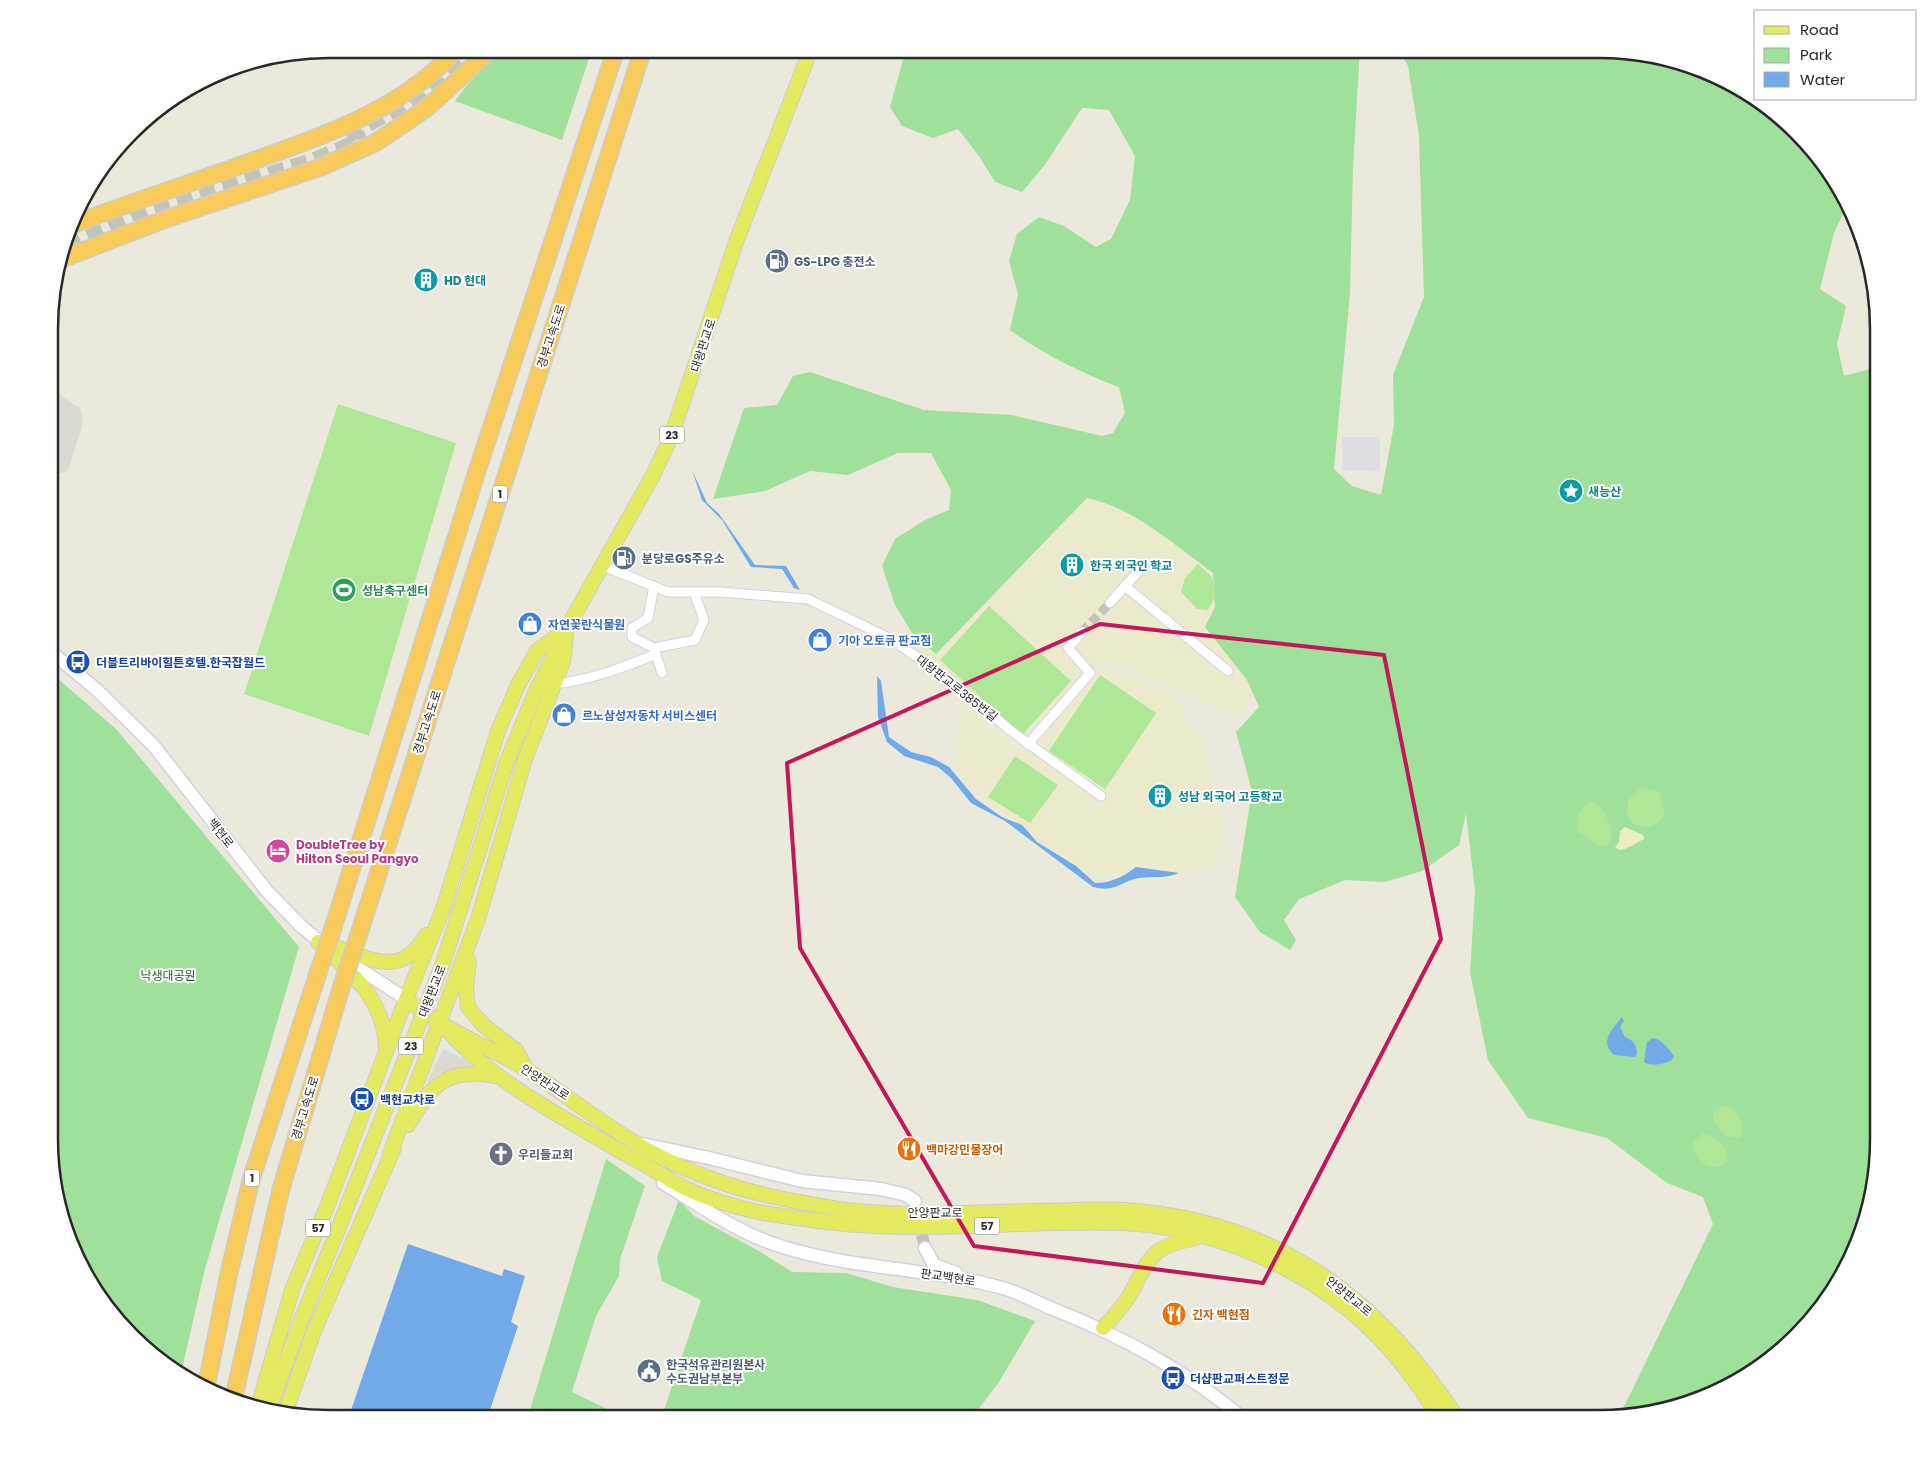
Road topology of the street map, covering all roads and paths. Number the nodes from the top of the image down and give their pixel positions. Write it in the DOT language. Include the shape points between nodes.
graph roads {
  1 [pos="448,58"];
  2 [pos="481,58"];
  3 [pos="613,58"];
  4 [pos="640,58"];
  5 [pos="808,58"];
  6 [pos="79,222"];
  7 [pos="67,257"];
  8 [pos="1146,563"];
  9 [pos="603,566"];
  10 [pos="654,586"];
  11 [pos="1125,586"];
  12 [pos="694,592"];
  13 [pos="1110,602"];
  14 [pos="567,628"];
  15 [pos="1082,632"];
  16 [pos="655,651"];
  17 [pos="58,658"];
  18 [pos="1228,671"];
  19 [pos="662,672"];
  20 [pos="554,684"];
  21 [pos="1028,744"];
  22 [pos="1101,796"];
  23 [pos="443,909"];
  24 [pos="478,919"];
  25 [pos="318,942"];
  26 [pos="406,999"];
  27 [pos="440,1023"];
  28 [pos="386,1051"];
  29 [pos="527,1070"];
  30 [pos="498,1077"];
  31 [pos="636,1143"];
  32 [pos="390,1154"];
  33 [pos="645,1163"];
  34 [pos="915,1201"];
  35 [pos="1204,1237"];
  36 [pos="910,1271"];
  37 [pos="974,1281"];
  38 [pos="1103,1328"];
  39 [pos="207,1382"];
  40 [pos="235,1394"];
  41 [pos="260,1401"];
  42 [pos="271,1404"];
  43 [pos="287,1407"];
  44 [pos="1233,1410"];
  45 [pos="1434,1410"];
  46 [pos="1452,1410"];
  1 -- 6 [label="highway" via="418,86 362,118 298,145"];
  2 -- 7 [label="highway" via="427,108 374,143 321,167 162,220"];
  3 -- 39 [label="highway, 1, bridge" via="481,459 251,1180"];
  4 -- 40 [label="highway, 경부고속도로 / 1, bridge" via="342,985 281,1189"];
  5 -- 9 [label="main road, 대왕판교로 / 23" via="736,242 677,422 652,477"];
  8 -- 11 [label="street"];
  9 -- 10 [label="street, 대왕판교로385번길"];
  9 -- 14 [label="main road, 대왕판교로 / 23"];
  10 -- 12 [label="street, 대왕판교로385번길" via="668,592"];
  10 -- 16 [label="street" via="648,618 632,628 632,637"];
  11 -- 13 [label="street"];
  11 -- 18 [label="street"];
  12 -- 16 [label="street" via="704,620 695,640"];
  12 -- 21 [label="street, 대왕판교로385번길" via="808,599 891,639 949,679"];
  14 -- 20 [label="main road, 대왕판교로" via="563,662"];
  14 -- 23 [label="main road, 대왕판교로" via="537,652 515,692 498,731"];
  14 -- 42 [label="main road, 대왕판교로 / 23, bridge" via="516,736 443,963"];
  15 -- 21 [label="street" via="1068,648 1090,674"];
  16 -- 19 [label="street"];
  16 -- 20 [label="street" via="580,681"];
  17 -- 25 [label="street, 백현로" via="97,690 154,746 266,890"];
  20 -- 24 [label="main road, 대왕판교로" via="526,756"];
  21 -- 22 [label="street, 대왕판교로385번길"];
  23 -- 25 [label="main road" via="421,943 399,963 381,962 340,946"];
  23 -- 26 [label="main road, 대왕판교로"];
  24 -- 27 [label="main road, 대왕판교로"];
  24 -- 29 [label="main road" via="468,966 468,1006 483,1025 516,1050"];
  25 -- 26 [label="street, 백현로"];
  25 -- 28 [label="main road" via="355,977 373,1001 383,1021"];
  26 -- 27 [label="main road, 안양판교로 / 57"];
  26 -- 28 [label="main road, 대왕판교로 / 57"];
  27 -- 29 [label="main road, 안양판교로 / 57"];
  27 -- 30 [label="main road, 안양판교로 / 57" via="466,1052"];
  27 -- 32 [label="main road, 대왕판교로"];
  28 -- 41 [label="main road, 57" via="292,1290"];
  29 -- 31 [label="main road, 안양판교로 / 57"];
  30 -- 32 [label="main road, 57" via="480,1073 442,1081 427,1093"];
  30 -- 33 [label="main road, 안양판교로 / 57"];
  31 -- 34 [label="street" via="802,1181 906,1195"];
  31 -- 46 [label="main road, 안양판교로 / 57" via="695,1172 767,1196 858,1211 1124,1210 1169,1216 1240,1233 1288,1253 1341,1286 1408,1350"];
  32 -- 43 [label="main road, 57" via="314,1331"];
  33 -- 35 [label="main road, 안양판교로 / 57" via="690,1190 762,1212 849,1224 1123,1223"];
  33 -- 36 [label="street, 판교백현로" via="660,1181 716,1218 756,1238 810,1255"];
  35 -- 38 [label="main road" via="1164,1247 1150,1258 1131,1293"];
  35 -- 45 [label="main road, 안양판교로 / 57" via="1281,1265 1351,1313 1397,1358"];
  36 -- 37 [label="street, 판교백현로"];
  36 -- 37 [label="street" via="921,1263 925,1248 934,1264"];
  37 -- 38 [label="street, 판교백현로" via="1002,1288"];
  38 -- 44 [label="street, 판교백현로" via="1208,1389"];
}
